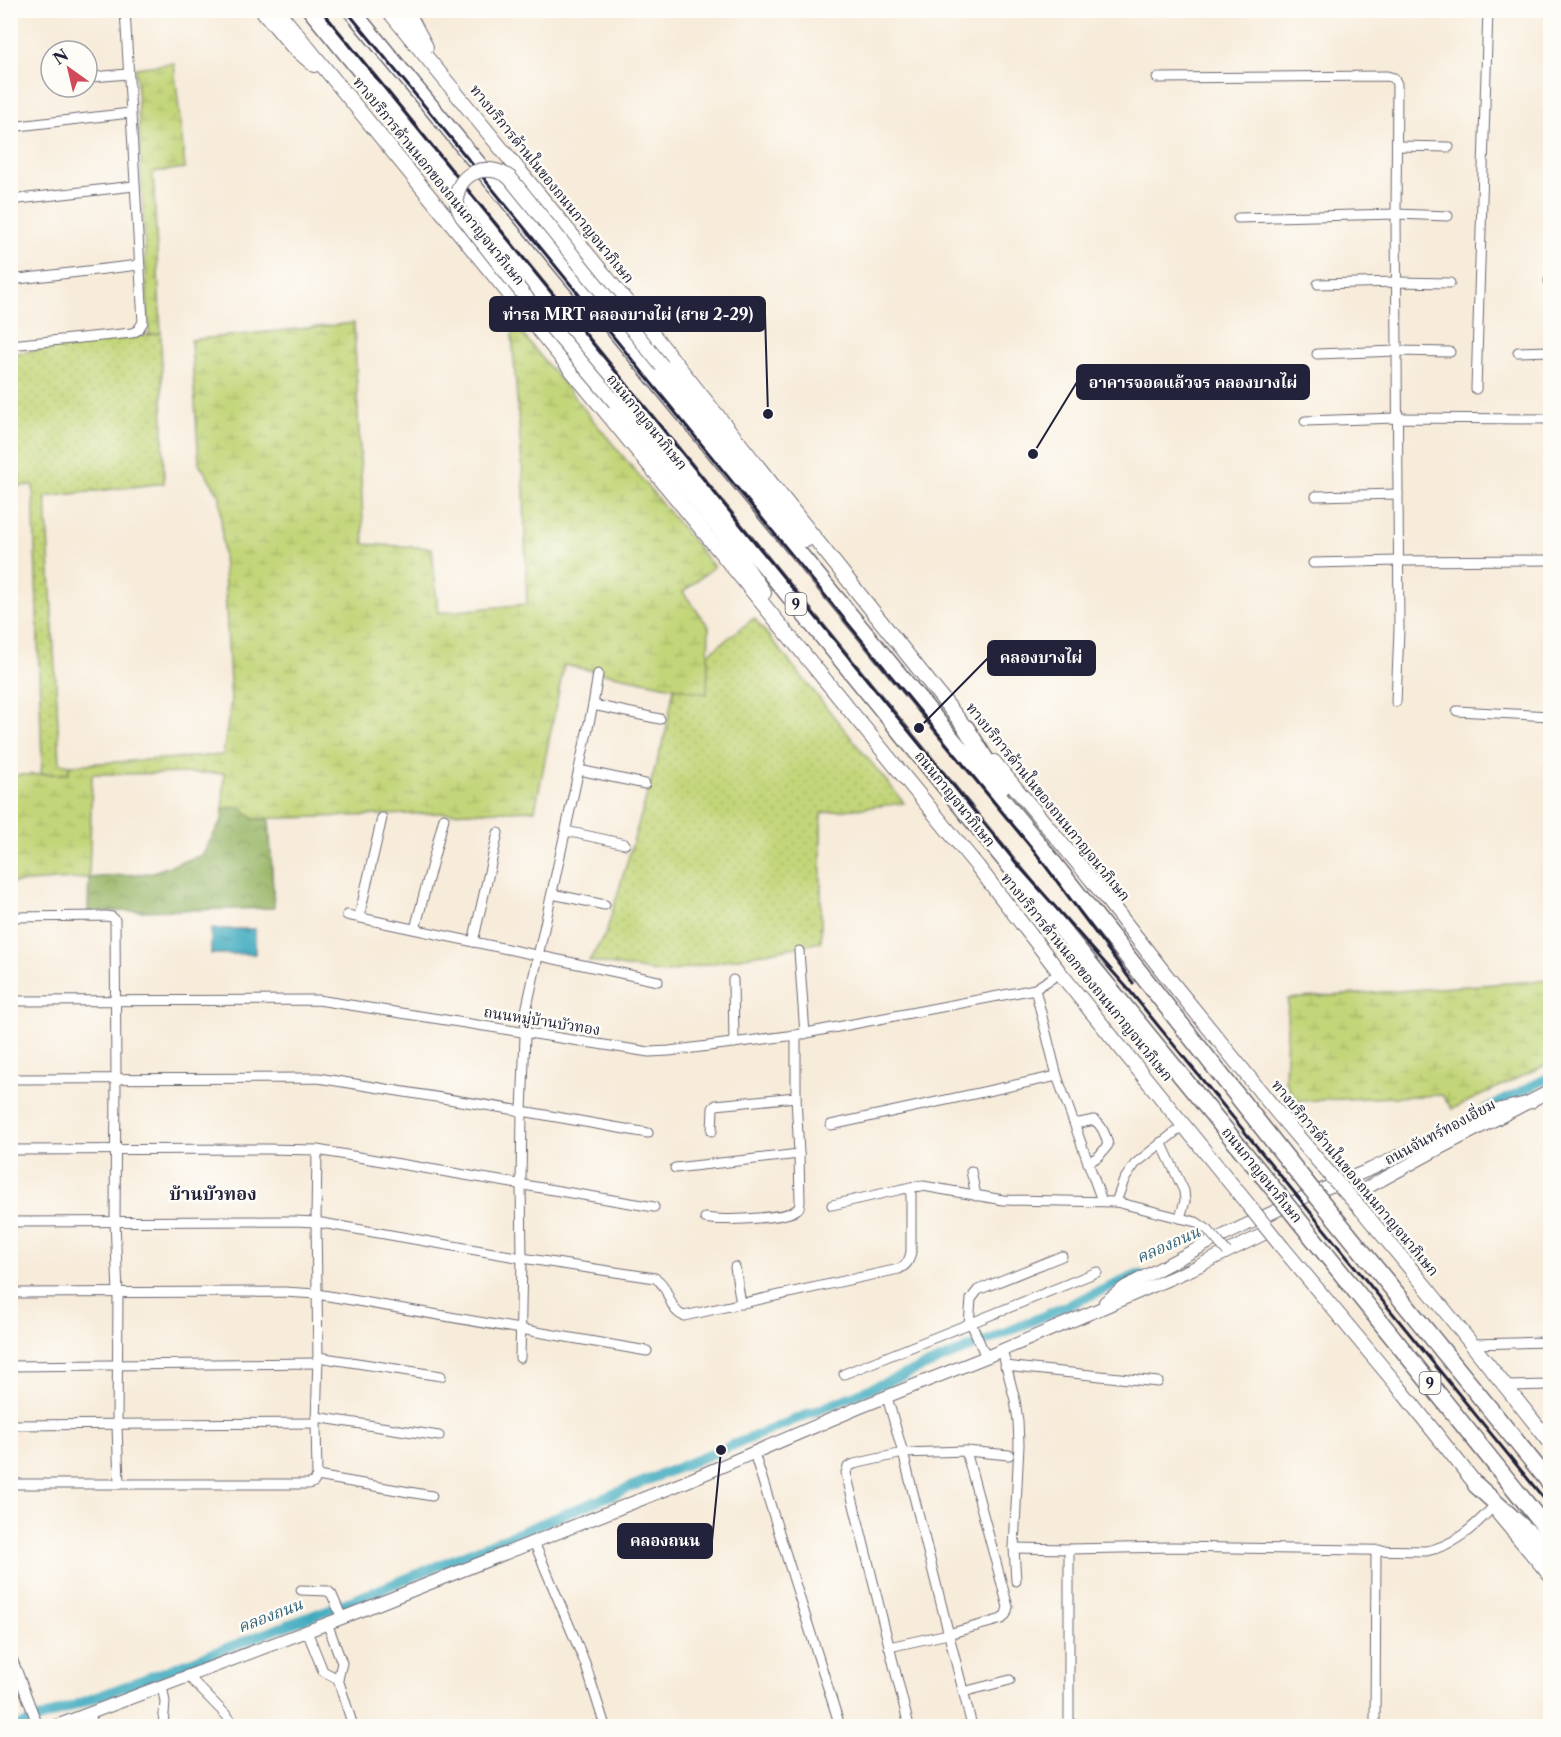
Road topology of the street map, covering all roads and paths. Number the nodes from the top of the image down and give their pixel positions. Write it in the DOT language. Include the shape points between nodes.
graph roads {
  1 [pos="125,10"];
  2 [pos="262,10"];
  3 [pos="277,10"];
  4 [pos="311,10"];
  5 [pos="351,10"];
  6 [pos="388,10"];
  7 [pos="405,10"];
  8 [pos="1488,10"];
  9 [pos="440,73"];
  10 [pos="128,74"];
  11 [pos="99,76"];
  12 [pos="1157,78"];
  13 [pos="343,90"];
  14 [pos="130,113"];
  15 [pos="10,127"];
  16 [pos="1398,146"];
  17 [pos="1449,147"];
  18 [pos="134,186"];
  19 [pos="10,200"];
  20 [pos="1396,214"];
  21 [pos="1448,216"];
  22 [pos="1238,218"];
  23 [pos="139,265"];
  24 [pos="10,280"];
  25 [pos="1396,282"];
  26 [pos="1450,283"];
  27 [pos="1318,284"];
  28 [pos="10,345"];
  29 [pos="1397,351"];
  30 [pos="1551,351"];
  31 [pos="1450,352"];
  32 [pos="1518,352"];
  33 [pos="1317,354"];
  34 [pos="1476,389"];
  35 [pos="1398,418"];
  36 [pos="1551,418"];
  37 [pos="1305,421"];
  38 [pos="1398,494"];
  39 [pos="1316,496"];
  40 [pos="1551,560"];
  41 [pos="1398,561"];
  42 [pos="1313,563"];
  43 [pos="878,619"];
  44 [pos="814,666"];
  45 [pos="598,674"];
  46 [pos="1396,702"];
  47 [pos="593,705"];
  48 [pos="1457,711"];
  49 [pos="1551,716"];
  50 [pos="660,719"];
  51 [pos="966,728"];
  52 [pos="579,770"];
  53 [pos="645,784"];
  54 [pos="382,818"];
  55 [pos="444,818"];
  56 [pos="566,831"];
  57 [pos="498,833"];
  58 [pos="1036,841"];
  59 [pos="626,844"];
  60 [pos="552,894"];
  61 [pos="605,905"];
  62 [pos="348,915"];
  63 [pos="10,917"];
  64 [pos="358,917"];
  65 [pos="415,929"];
  66 [pos="473,942"];
  67 [pos="799,951"];
  68 [pos="538,956"];
  69 [pos="1060,973"];
  70 [pos="733,980"];
  71 [pos="658,981"];
  72 [pos="1035,989"];
  73 [pos="116,1000"];
  74 [pos="10,1001"];
  75 [pos="526,1033"];
  76 [pos="800,1035"];
  77 [pos="734,1043"];
  78 [pos="1057,1076"];
  79 [pos="116,1078"];
  80 [pos="10,1079"];
  81 [pos="1549,1093"];
  82 [pos="796,1097"];
  83 [pos="1531,1102"];
  84 [pos="522,1111"];
  85 [pos="1075,1124"];
  86 [pos="831,1125"];
  87 [pos="1184,1125"];
  88 [pos="712,1131"];
  89 [pos="648,1133"];
  90 [pos="1161,1142"];
  91 [pos="10,1150"];
  92 [pos="114,1150"];
  93 [pos="317,1150"];
  94 [pos="799,1154"];
  95 [pos="1088,1163"];
  96 [pos="675,1168"];
  97 [pos="971,1171"];
  98 [pos="521,1184"];
  99 [pos="911,1187"];
  100 [pos="976,1196"];
  101 [pos="1350,1197"];
  102 [pos="1102,1201"];
  103 [pos="1116,1202"];
  104 [pos="832,1205"];
  105 [pos="654,1207"];
  106 [pos="705,1218"];
  107 [pos="1180,1218"];
  108 [pos="115,1221"];
  109 [pos="10,1222"];
  110 [pos="316,1222"];
  111 [pos="1270,1231"];
  112 [pos="1227,1252"];
  113 [pos="1062,1256"];
  114 [pos="522,1258"];
  115 [pos="735,1267"];
  116 [pos="1097,1272"];
  117 [pos="10,1293"];
  118 [pos="118,1294"];
  119 [pos="317,1294"];
  120 [pos="741,1304"];
  121 [pos="1088,1314"];
  122 [pos="970,1324"];
  123 [pos="520,1329"];
  124 [pos="1551,1342"];
  125 [pos="1472,1344"];
  126 [pos="1002,1350"];
  127 [pos="647,1351"];
  128 [pos="983,1352"];
  129 [pos="520,1358"];
  130 [pos="318,1360"];
  131 [pos="117,1365"];
  132 [pos="10,1366"];
  133 [pos="1005,1366"];
  134 [pos="844,1374"];
  135 [pos="441,1376"];
  136 [pos="1158,1382"];
  137 [pos="1551,1385"];
  138 [pos="1507,1386"];
  139 [pos="887,1397"];
  140 [pos="316,1420"];
  141 [pos="10,1425"];
  142 [pos="117,1425"];
  143 [pos="438,1436"];
  144 [pos="1549,1437"];
  145 [pos="966,1451"];
  146 [pos="754,1453"];
  147 [pos="903,1453"];
  148 [pos="1009,1455"];
  149 [pos="1534,1462"];
  150 [pos="317,1476"];
  151 [pos="1551,1477"];
  152 [pos="1551,1482"];
  153 [pos="10,1484"];
  154 [pos="119,1484"];
  155 [pos="1476,1485"];
  156 [pos="432,1496"];
  157 [pos="1493,1507"];
  158 [pos="1551,1533"];
  159 [pos="534,1542"];
  160 [pos="1014,1548"];
  161 [pos="1069,1549"];
  162 [pos="1376,1551"];
  163 [pos="1551,1552"];
  164 [pos="1551,1575"];
  165 [pos="1016,1581"];
  166 [pos="301,1590"];
  167 [pos="340,1613"];
  168 [pos="327,1623"];
  169 [pos="307,1631"];
  170 [pos="948,1634"];
  171 [pos="889,1647"];
  172 [pos="10,1653"];
  173 [pos="188,1676"];
  174 [pos="338,1679"];
  175 [pos="1010,1680"];
  176 [pos="162,1686"];
  177 [pos="963,1692"];
  178 [pos="91,1713"];
  179 [pos="37,1725"];
  180 [pos="56,1726"];
  181 [pos="91,1726"];
  182 [pos="163,1726"];
  183 [pos="234,1726"];
  184 [pos="353,1726"];
  185 [pos="605,1726"];
  186 [pos="840,1726"];
  187 [pos="909,1726"];
  188 [pos="972,1726"];
  189 [pos="1069,1726"];
  190 [pos="1375,1726"];
  1 -- 10 [label="street"];
  2 -- 13 [label="main road" via="293,47"];
  3 -- 13 [label="main road, ทางบริการด้านนอกของถนนกาญจนาภิเษก"];
  4 -- 158 [label="highway, ถนนกาญจนาภิเษก / 9, bridge"];
  5 -- 58 [label="highway, ถนนกาญจนาภิเษก / 9"];
  6 -- 9 [label="main road, ทางบริการด้านในของถนนกาญจนาภิเษก"];
  7 -- 9 [label="main road"];
  8 -- 34 [label="street"];
  9 -- 43 [label="main road, ทางบริการด้านในของถนนกาญจนาภิเษก"];
  10 -- 11 [label="street"];
  10 -- 14 [label="street"];
  12 -- 16 [label="street" via="1387,76 1397,84"];
  13 -- 44 [label="main road, ทางบริการด้านนอกของถนนกาญจนาภิเษก"];
  14 -- 15 [label="street"];
  14 -- 18 [label="street"];
  16 -- 17 [label="street"];
  16 -- 20 [label="street"];
  18 -- 19 [label="street"];
  18 -- 23 [label="street"];
  20 -- 21 [label="street"];
  20 -- 22 [label="street"];
  20 -- 25 [label="street"];
  23 -- 24 [label="street"];
  23 -- 28 [label="street" via="143,322 138,330"];
  25 -- 26 [label="street"];
  25 -- 27 [label="street"];
  25 -- 29 [label="street"];
  29 -- 31 [label="street"];
  29 -- 33 [label="street"];
  29 -- 35 [label="street"];
  30 -- 32 [label="street"];
  35 -- 36 [label="street"];
  35 -- 37 [label="street"];
  35 -- 38 [label="street"];
  38 -- 39 [label="street"];
  38 -- 41 [label="street"];
  40 -- 41 [label="street"];
  41 -- 42 [label="street"];
  41 -- 46 [label="street"];
  43 -- 44 [label="main road, bridge" via="772,502 510,178 502,171 488,169 470,175 458,192 462,216 725,536"];
  43 -- 51 [label="main road, ทางบริการด้านในของถนนกาญจนาภิเษก"];
  44 -- 69 [label="main road, ทางบริการด้านนอกของถนนกาญจนาภิเษก"];
  45 -- 47 [label="street"];
  47 -- 50 [label="street"];
  47 -- 52 [label="street"];
  48 -- 49 [label="street"];
  51 -- 58 [label="highway"];
  51 -- 101 [label="main road, ทางบริการด้านในของถนนกาญจนาภิเษก, bridge" via="1276,1112"];
  52 -- 53 [label="street"];
  52 -- 56 [label="street"];
  54 -- 64 [label="street"];
  55 -- 65 [label="street"];
  56 -- 59 [label="street"];
  56 -- 60 [label="street"];
  57 -- 66 [label="street"];
  58 -- 149 [label="highway, ถนนกาญจนาภิเษก / 9, bridge" via="1307,1184"];
  60 -- 61 [label="street"];
  60 -- 68 [label="street"];
  62 -- 64 [label="street"];
  63 -- 73 [label="street" via="112,917 116,925"];
  64 -- 65 [label="street"];
  65 -- 66 [label="street"];
  66 -- 68 [label="street"];
  67 -- 76 [label="street"];
  68 -- 71 [label="street"];
  68 -- 75 [label="street" via="526,1011"];
  69 -- 72 [label="street, ถนนหมู่บ้านบัวทอง"];
  69 -- 87 [label="main road, ทางบริการด้านนอกของถนนกาญจนาภิเษก"];
  70 -- 77 [label="street"];
  72 -- 76 [label="street, ถนนหมู่บ้านบัวทอง"];
  72 -- 78 [label="street"];
  73 -- 74 [label="street, ถนนหมู่บ้านบัวทอง"];
  73 -- 75 [label="street, ถนนหมู่บ้านบัวทอง" via="318,1000"];
  73 -- 79 [label="street"];
  75 -- 77 [label="street, ถนนหมู่บ้านบัวทอง" via="649,1052"];
  75 -- 84 [label="street"];
  76 -- 77 [label="street, ถนนหมู่บ้านบัวทอง"];
  76 -- 82 [label="street"];
  78 -- 85 [label="street"];
  78 -- 86 [label="street"];
  79 -- 80 [label="street"];
  79 -- 84 [label="street" via="318,1078"];
  79 -- 92 [label="street"];
  81 -- 83 [label="street, ถนนจันทร์ทองเอี่ยม"];
  82 -- 88 [label="street" via="716,1105"];
  82 -- 94 [label="street"];
  83 -- 101 [label="street, ถนนจันทร์ทองเอี่ยม"];
  83 -- 121 [label="street" via="1492,1111 1218,1238 1125,1287"];
  84 -- 89 [label="street"];
  84 -- 98 [label="street"];
  85 -- 95 [label="street"];
  85 -- 95 [label="street" via="1094,1120 1106,1137 1105,1150"];
  87 -- 90 [label="street"];
  87 -- 111 [label="main road, ทางบริการด้านนอกของถนนกาญจนาภิเษก, bridge"];
  90 -- 103 [label="street" via="1127,1172"];
  90 -- 107 [label="street" via="1184,1191"];
  91 -- 92 [label="street"];
  92 -- 93 [label="street"];
  92 -- 108 [label="street"];
  93 -- 98 [label="street"];
  93 -- 110 [label="street"];
  94 -- 96 [label="street"];
  94 -- 106 [label="street" via="800,1202 794,1212 727,1220"];
  95 -- 102 [label="street"];
  97 -- 100 [label="street"];
  98 -- 105 [label="street"];
  98 -- 114 [label="street"];
  99 -- 100 [label="street"];
  99 -- 104 [label="street"];
  99 -- 120 [label="street" via="911,1252 906,1265"];
  100 -- 102 [label="street"];
  101 -- 125 [label="main road, ทางบริการด้านในของถนนกาญจนาภิเษก, bridge"];
  102 -- 103 [label="street"];
  103 -- 107 [label="street"];
  107 -- 112 [label="street, bridge" via="1209,1230"];
  108 -- 109 [label="street"];
  108 -- 110 [label="street"];
  108 -- 118 [label="street"];
  110 -- 114 [label="street"];
  110 -- 119 [label="street"];
  111 -- 112 [label="street"];
  111 -- 155 [label="main road, ทางบริการด้านนอกของถนนกาญจนาภิเษก, bridge"];
  112 -- 121 [label="street"];
  113 -- 122 [label="street" via="978,1290 971,1299"];
  114 -- 120 [label="street" via="655,1278 684,1316"];
  114 -- 123 [label="street"];
  115 -- 120 [label="street"];
  116 -- 122 [label="street"];
  117 -- 118 [label="street"];
  118 -- 119 [label="street"];
  118 -- 131 [label="street"];
  119 -- 123 [label="street"];
  119 -- 130 [label="street"];
  121 -- 126 [label="street"];
  122 -- 128 [label="street"];
  122 -- 134 [label="street"];
  123 -- 127 [label="street"];
  123 -- 129 [label="street"];
  124 -- 125 [label="street"];
  125 -- 138 [label="main road, ทางบริการด้านในของถนนกาญจนาภิเษก"];
  126 -- 128 [label="street"];
  126 -- 133 [label="street"];
  128 -- 139 [label="street"];
  130 -- 131 [label="street"];
  130 -- 135 [label="street"];
  130 -- 140 [label="street"];
  131 -- 132 [label="street"];
  131 -- 142 [label="street"];
  133 -- 136 [label="street"];
  133 -- 160 [label="street" via="1015,1400 1018,1432"];
  137 -- 138 [label="street"];
  138 -- 144 [label="main road, ทางบริการด้านในของถนนกาญจนาภิเษก"];
  139 -- 146 [label="street"];
  139 -- 147 [label="street"];
  140 -- 142 [label="street"];
  140 -- 143 [label="street"];
  140 -- 150 [label="street"];
  141 -- 142 [label="street"];
  142 -- 154 [label="street"];
  145 -- 147 [label="street"];
  145 -- 148 [label="street"];
  145 -- 170 [label="street" via="1008,1607 1002,1619"];
  146 -- 159 [label="street"];
  146 -- 186 [label="street"];
  147 -- 170 [label="street"];
  147 -- 171 [label="street" via="854,1464 846,1473"];
  149 -- 151 [label="highway"];
  149 -- 152 [label="highway, ถนนกาญจนาภิเษก / 9"];
  150 -- 154 [label="street" via="309,1484"];
  150 -- 156 [label="street"];
  153 -- 154 [label="street"];
  155 -- 157 [label="main road, ทางบริการด้านนอกของถนนกาญจนาภิเษก"];
  155 -- 163 [label="highway"];
  157 -- 162 [label="street" via="1440,1549"];
  157 -- 164 [label="main road, ทางบริการด้านนอกของถนนกาญจนาภิเษก"];
  159 -- 167 [label="street"];
  159 -- 185 [label="street" via="585,1663"];
  160 -- 161 [label="street"];
  160 -- 165 [label="street"];
  161 -- 162 [label="street"];
  161 -- 189 [label="street"];
  162 -- 190 [label="street"];
  166 -- 167 [label="street" via="328,1591"];
  167 -- 168 [label="street"];
  168 -- 169 [label="street"];
  168 -- 174 [label="street" via="342,1662"];
  169 -- 173 [label="street"];
  169 -- 174 [label="street" via="323,1671"];
  170 -- 171 [label="street"];
  170 -- 177 [label="street"];
  171 -- 187 [label="street"];
  172 -- 179 [label="street"];
  173 -- 176 [label="street"];
  173 -- 183 [label="street"];
  174 -- 184 [label="street"];
  175 -- 177 [label="street"];
  176 -- 178 [label="street"];
  176 -- 182 [label="street"];
  177 -- 188 [label="street"];
  178 -- 180 [label="street"];
  178 -- 181 [label="street"];
}
